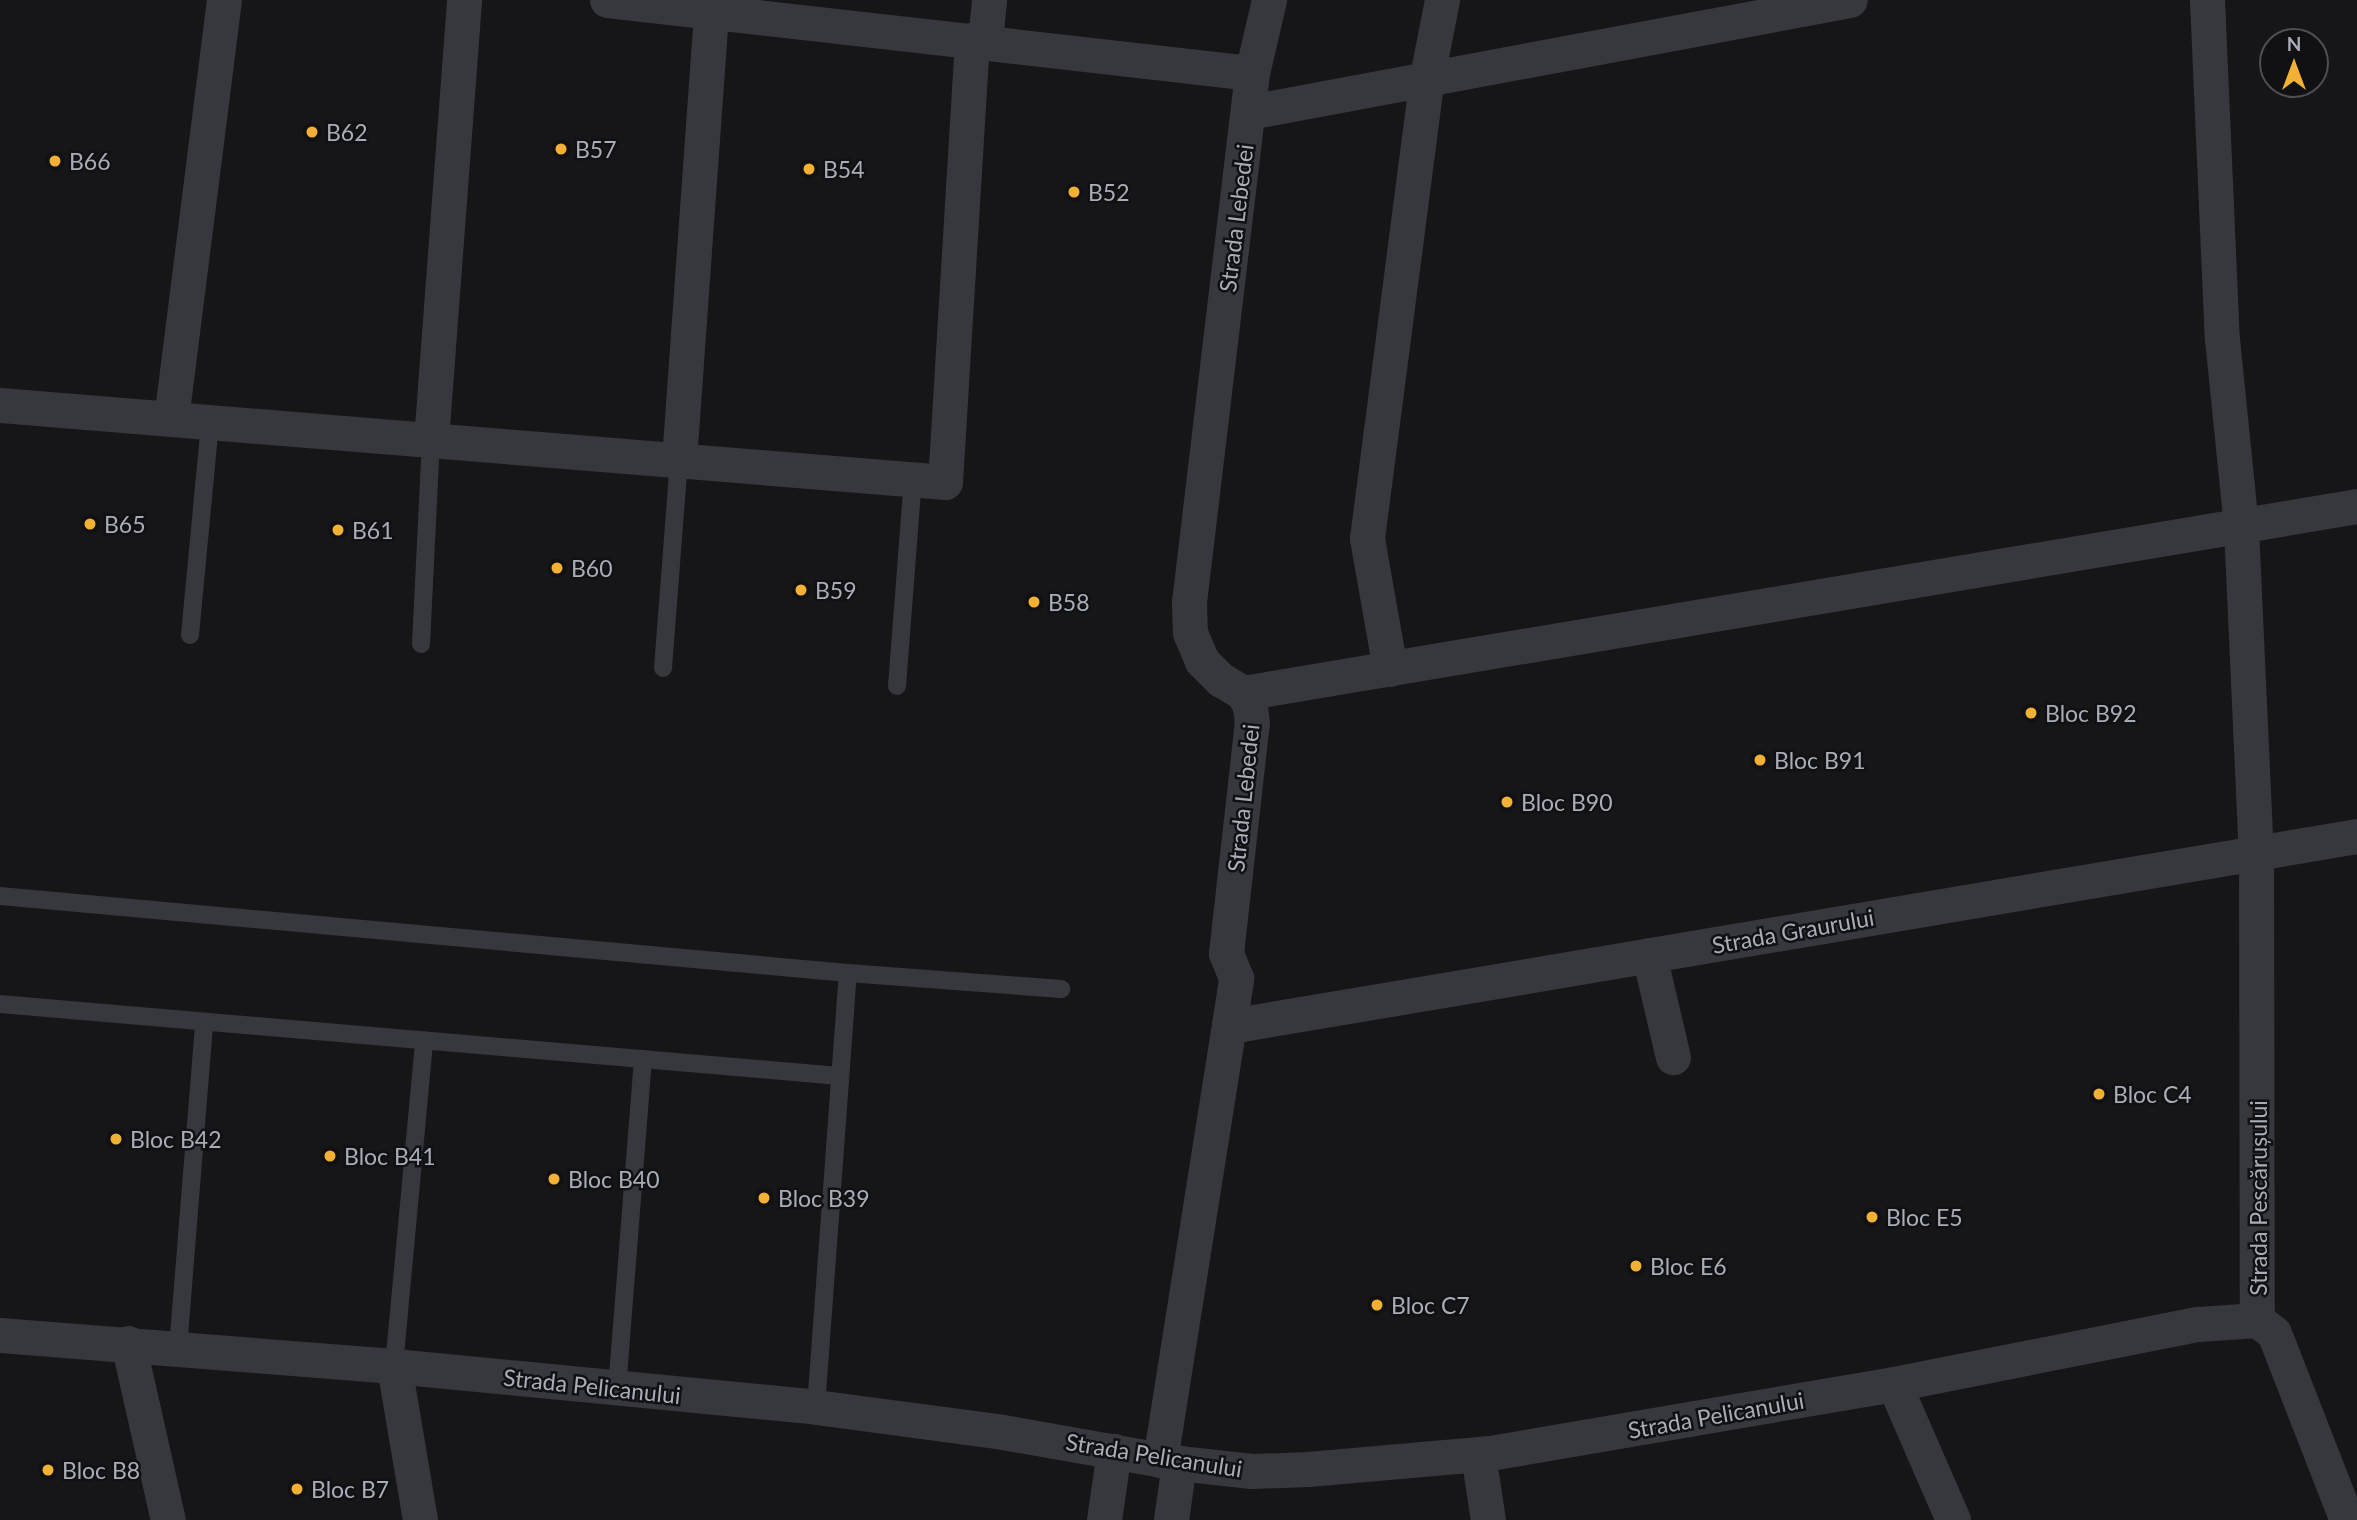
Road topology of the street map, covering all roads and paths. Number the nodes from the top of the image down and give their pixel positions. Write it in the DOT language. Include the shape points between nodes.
graph roads {
  1 [pos="225,0"];
  2 [pos="464,0"];
  3 [pos="607,0"];
  4 [pos="989,0"];
  5 [pos="1269,0"];
  6 [pos="1442,0"];
  7 [pos="1850,0"];
  8 [pos="2207,0"];
  9 [pos="764,9"];
  10 [pos="711,11"];
  11 [pos="978,40"];
  12 [pos="1252,73"];
  13 [pos="1426,81"];
  14 [pos="1249,112"];
  15 [pos="0,405"];
  16 [pos="172,419"];
  17 [pos="210,423"];
  18 [pos="431,440"];
  19 [pos="679,460"];
  20 [pos="913,479"];
  21 [pos="2357,506"];
  22 [pos="2241,527"];
  23 [pos="190,635"];
  24 [pos="421,644"];
  25 [pos="663,668"];
  26 [pos="1390,669"];
  27 [pos="897,686"];
  28 [pos="1244,693"];
  29 [pos="2357,836"];
  30 [pos="2256,853"];
  31 [pos="0,896"];
  32 [pos="1649,955"];
  33 [pos="848,973"];
  34 [pos="1061,989"];
  35 [pos="0,1003"];
  36 [pos="204,1021"];
  37 [pos="1230,1026"];
  38 [pos="424,1040"];
  39 [pos="1673,1057"];
  40 [pos="643,1059"];
  41 [pos="839,1076"];
  42 [pos="2257,1320"];
  43 [pos="0,1335"];
  44 [pos="128,1343"];
  45 [pos="178,1348"];
  46 [pos="394,1366"];
  47 [pos="1894,1384"];
  48 [pos="617,1388"];
  49 [pos="816,1407"];
  50 [pos="1114,1451"];
  51 [pos="1478,1454"];
  52 [pos="1170,1462"];
  53 [pos="168,1520"];
  54 [pos="420,1520"];
  55 [pos="1104,1520"];
  56 [pos="1171,1520"];
  57 [pos="1488,1520"];
  58 [pos="1953,1520"];
  59 [pos="2347,1520"];
  1 -- 16 [label="street"];
  2 -- 18 [label="street"];
  3 -- 10 [label="street"];
  4 -- 11 [label="street"];
  5 -- 12 [label="street, Strada Lebedei"];
  6 -- 13 [label="street"];
  7 -- 13 [label="street"];
  8 -- 22 [label="street, Strada Pescărușului" via="2222,338"];
  9 -- 10 [label="street"];
  9 -- 11 [label="street"];
  10 -- 19 [label="street"];
  11 -- 12 [label="street"];
  11 -- 20 [label="street" via="945,482"];
  12 -- 14 [label="street, Strada Lebedei"];
  13 -- 14 [label="street"];
  13 -- 26 [label="street" via="1367,538"];
  14 -- 28 [label="street, Strada Lebedei" via="1189,602 1190,633 1202,661 1221,680"];
  15 -- 16 [label="street"];
  16 -- 17 [label="street"];
  17 -- 18 [label="street"];
  17 -- 23 [label="lane"];
  18 -- 19 [label="street"];
  18 -- 24 [label="lane"];
  19 -- 20 [label="street"];
  19 -- 25 [label="lane"];
  20 -- 27 [label="lane"];
  21 -- 22 [label="street"];
  22 -- 26 [label="street"];
  22 -- 30 [label="street, Strada Pescărușului"];
  26 -- 28 [label="street"];
  28 -- 37 [label="street, Strada Lebedei" via="1252,723 1226,953 1236,978"];
  29 -- 30 [label="street, Strada Graurului"];
  30 -- 32 [label="street, Strada Graurului"];
  30 -- 42 [label="street, Strada Pescărușului"];
  31 -- 33 [label="lane"];
  32 -- 37 [label="street, Strada Graurului"];
  32 -- 39 [label="street"];
  33 -- 34 [label="lane"];
  33 -- 41 [label="lane"];
  35 -- 36 [label="lane"];
  36 -- 38 [label="lane"];
  36 -- 45 [label="lane"];
  37 -- 52 [label="street, Strada Lebedei"];
  38 -- 40 [label="lane"];
  38 -- 46 [label="lane"];
  40 -- 41 [label="lane"];
  40 -- 48 [label="lane"];
  41 -- 49 [label="lane"];
  42 -- 47 [label="street, Strada Pelicanului" via="2198,1324"];
  42 -- 59 [label="street, Strada Pescărușului" via="2274,1333"];
  43 -- 44 [label="street, Strada Pelicanului"];
  44 -- 45 [label="street, Strada Pelicanului"];
  44 -- 53 [label="street"];
  45 -- 46 [label="street, Strada Pelicanului"];
  46 -- 48 [label="street, Strada Pelicanului"];
  46 -- 54 [label="street"];
  47 -- 51 [label="street, Strada Pelicanului"];
  47 -- 58 [label="street"];
  48 -- 49 [label="street, Strada Pelicanului"];
  49 -- 50 [label="street, Strada Pelicanului"];
  50 -- 52 [label="street, Strada Pelicanului"];
  50 -- 55 [label="street"];
  51 -- 52 [label="street, Strada Pelicanului" via="1252,1471"];
  51 -- 57 [label="street"];
  52 -- 56 [label="street, Strada Lebedei"];
}
